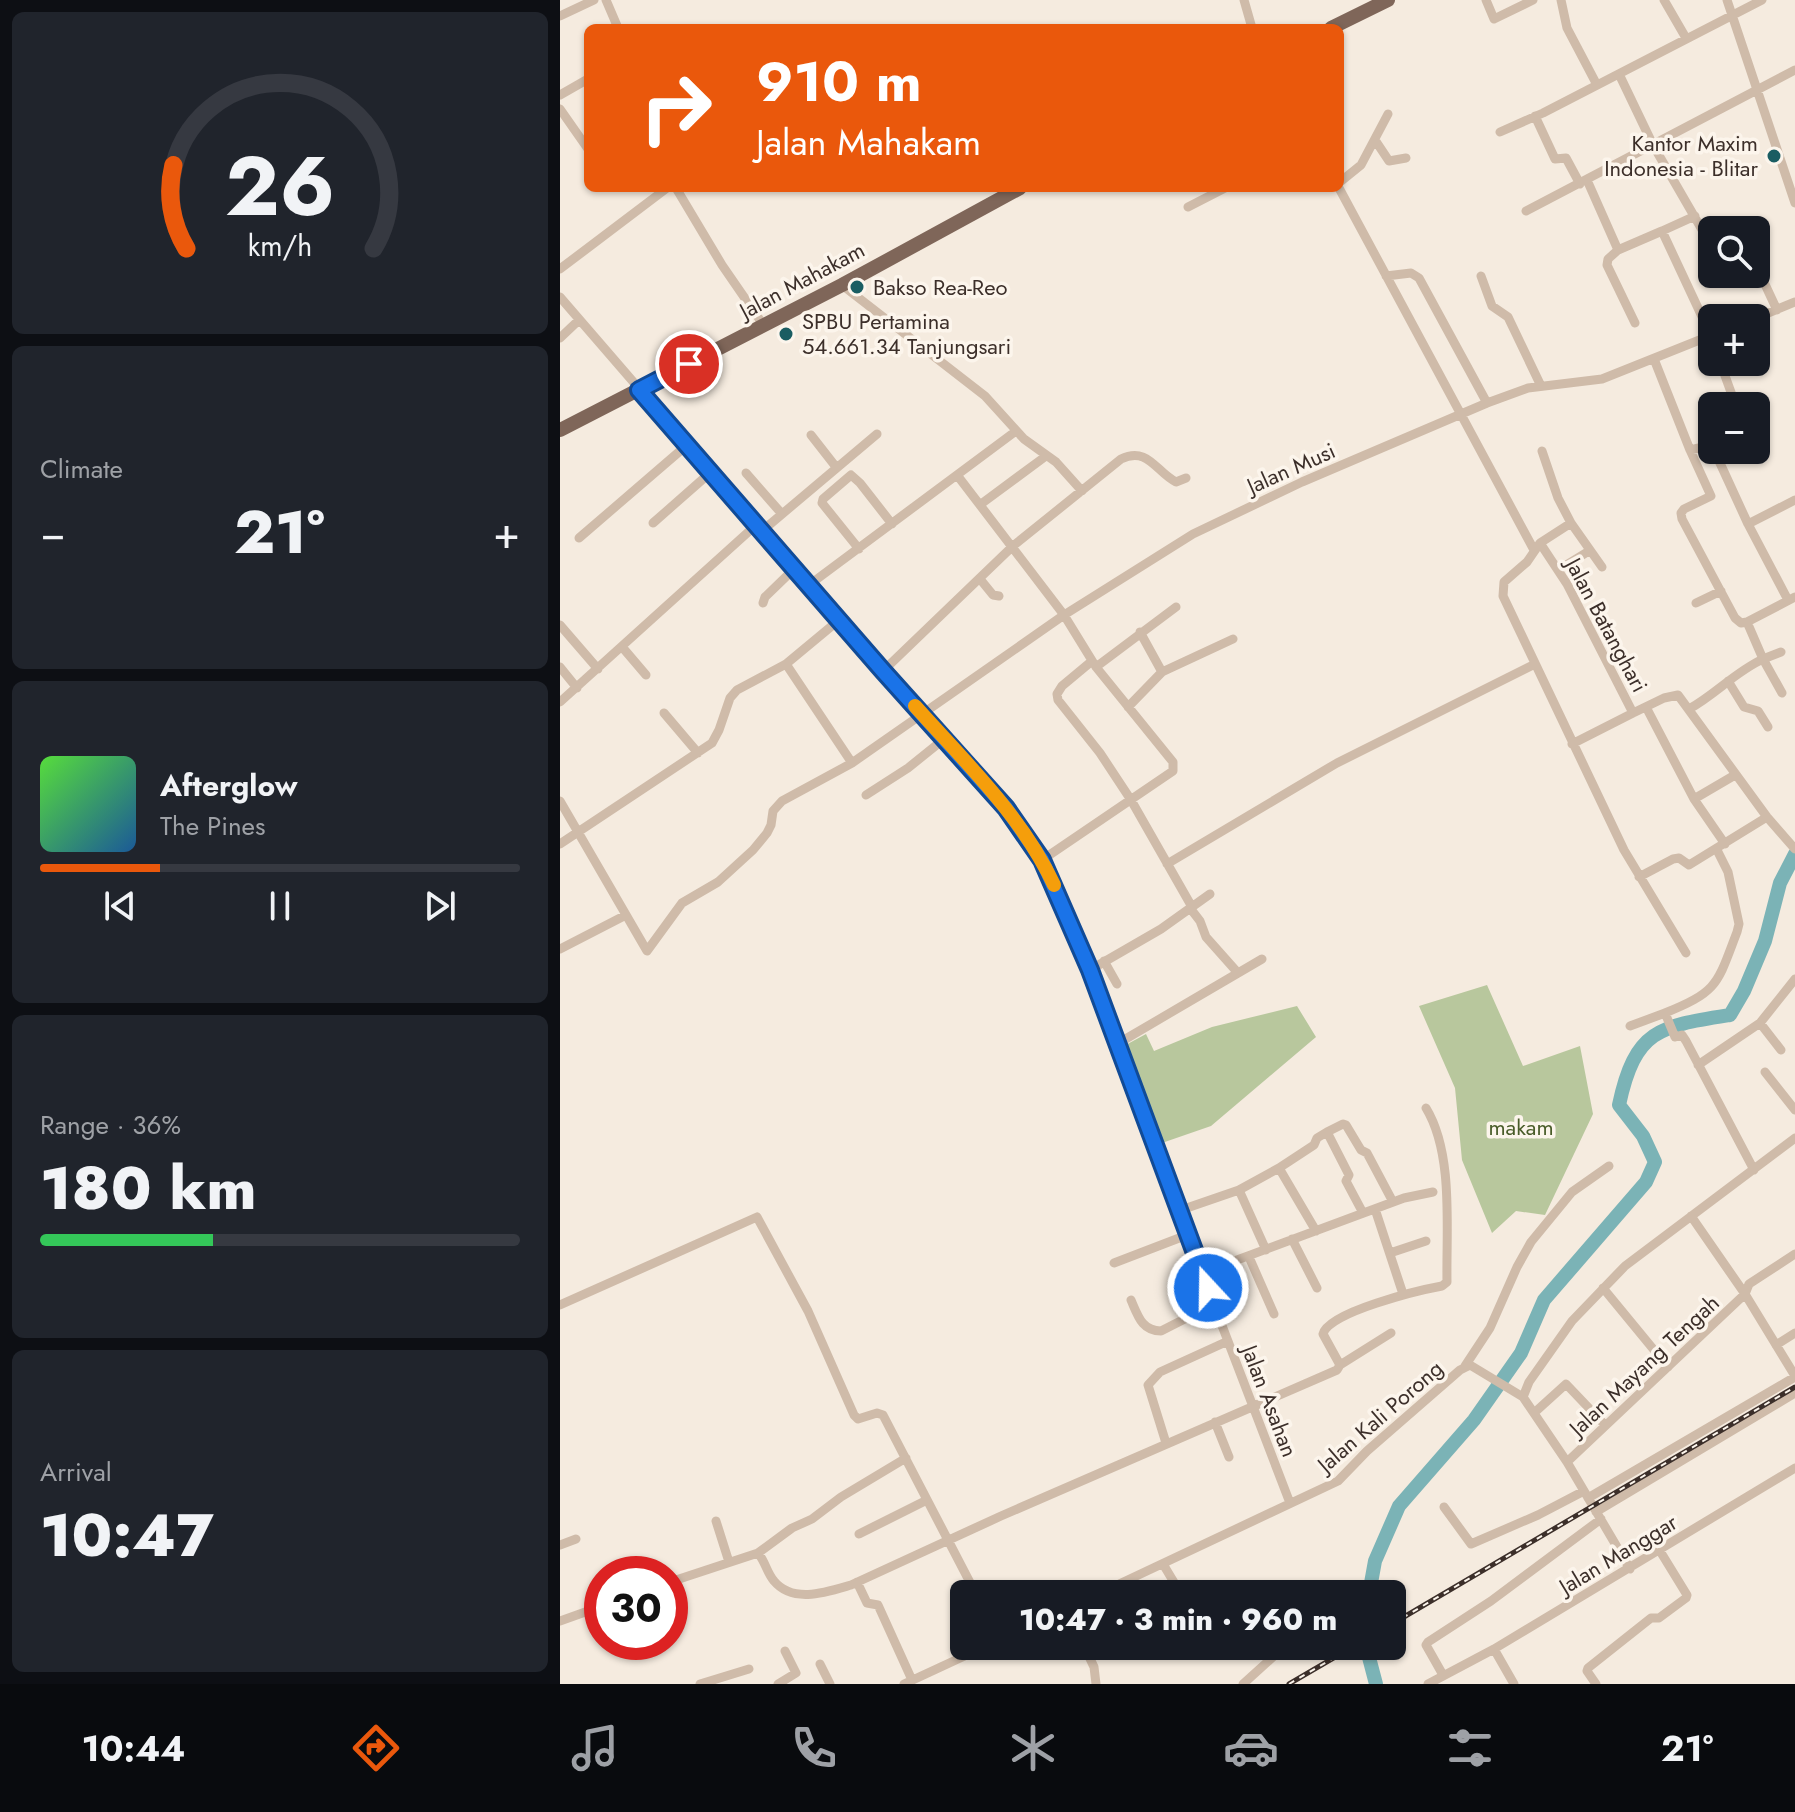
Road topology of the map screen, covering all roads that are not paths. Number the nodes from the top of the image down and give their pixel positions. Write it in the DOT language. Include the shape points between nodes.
graph roads {
  1 [pos="594,0"];
  2 [pos="606,0"];
  3 [pos="1244,0"];
  4 [pos="1388,0"];
  5 [pos="1486,0"];
  6 [pos="1533,0"];
  7 [pos="1561,0"];
  8 [pos="1664,0"];
  9 [pos="1727,0"];
  10 [pos="1762,0"];
  11 [pos="1732,15"];
  12 [pos="560,16"];
  13 [pos="616,24"];
  14 [pos="1251,24"];
  15 [pos="1339,24"];
  16 [pos="1686,38"];
  17 [pos="1795,70"];
  18 [pos="1619,74"];
  19 [pos="584,81"];
  20 [pos="1597,85"];
  21 [pos="1758,87"];
  22 [pos="560,95"];
  23 [pos="560,109"];
  24 [pos="1388,114"];
  25 [pos="1535,116"];
  26 [pos="1500,132"];
  27 [pos="1375,140"];
  28 [pos="584,143"];
  29 [pos="1653,145"];
  30 [pos="1386,158"];
  31 [pos="1406,158"];
  32 [pos="1361,165"];
  33 [pos="1790,175"];
  34 [pos="1344,179"];
  35 [pos="1583,182"];
  36 [pos="662,192"];
  37 [pos="678,192"];
  38 [pos="1013,192"];
  39 [pos="1217,192"];
  40 [pos="1341,192"];
  41 [pos="1795,203"];
  42 [pos="1188,207"];
  43 [pos="1526,211"];
  44 [pos="1695,216"];
  45 [pos="1698,221"];
  46 [pos="1662,231"];
  47 [pos="1618,250"];
  48 [pos="560,269"];
  49 [pos="1386,276"];
  50 [pos="1481,276"];
  51 [pos="842,285"];
  52 [pos="1767,288"];
  53 [pos="560,297"];
  54 [pos="1795,302"];
  55 [pos="1698,307"];
  56 [pos="1777,310"];
  57 [pos="1770,313"];
  58 [pos="579,320"];
  59 [pos="1635,323"];
  60 [pos="764,326"];
  61 [pos="560,338"];
  62 [pos="1698,342"];
  63 [pos="1654,359"];
  64 [pos="1541,386"];
  65 [pos="639,390"];
  66 [pos="1487,403"];
  67 [pos="1460,415"];
  68 [pos="560,430"];
  69 [pos="1016,431"];
  70 [pos="877,434"];
  71 [pos="811,435"];
  72 [pos="687,445"];
  73 [pos="1698,449"];
  74 [pos="1690,450"];
  75 [pos="1542,451"];
  76 [pos="1046,456"];
  77 [pos="1720,464"];
  78 [pos="836,467"];
  79 [pos="711,472"];
  80 [pos="746,473"];
  81 [pos="957,475"];
  82 [pos="1186,478"];
  83 [pos="1082,491"];
  84 [pos="1795,500"];
  85 [pos="981,504"];
  86 [pos="782,514"];
  87 [pos="653,523"];
  88 [pos="1571,523"];
  89 [pos="892,524"];
  90 [pos="1748,524"];
  91 [pos="759,528"];
  92 [pos="579,538"];
  93 [pos="1013,546"];
  94 [pos="1537,546"];
  95 [pos="859,549"];
  96 [pos="1589,551"];
  97 [pos="1602,567"];
  98 [pos="794,569"];
  99 [pos="1558,570"];
  100 [pos="980,579"];
  101 [pos="809,585"];
  102 [pos="1721,591"];
  103 [pos="999,596"];
  104 [pos="1792,598"];
  105 [pos="763,603"];
  106 [pos="1696,603"];
  107 [pos="1176,607"];
  108 [pos="1064,615"];
  109 [pos="839,620"];
  110 [pos="1747,622"];
  111 [pos="560,625"];
  112 [pos="1140,632"];
  113 [pos="1233,639"];
  114 [pos="623,648"];
  115 [pos="1781,652"];
  116 [pos="1763,659"];
  117 [pos="1094,664"];
  118 [pos="1535,664"];
  119 [pos="560,667"];
  120 [pos="598,669"];
  121 [pos="790,670"];
  122 [pos="883,671"];
  123 [pos="1162,672"];
  124 [pos="646,675"];
  125 [pos="1725,685"];
  126 [pos="577,688"];
  127 [pos="1782,693"];
  128 [pos="560,702"];
  129 [pos="1128,707"];
  130 [pos="1646,707"];
  131 [pos="1689,709"];
  132 [pos="664,713"];
  133 [pos="1633,713"];
  134 [pos="923,716"];
  135 [pos="1768,727"];
  136 [pos="944,739"];
  137 [pos="1572,744"];
  138 [pos="698,753"];
  139 [pos="852,763"];
  140 [pos="1735,775"];
  141 [pos="866,795"];
  142 [pos="1694,799"];
  143 [pos="1131,800"];
  144 [pos="560,801"];
  145 [pos="1767,817"];
  146 [pos="579,834"];
  147 [pos="560,844"];
  148 [pos="1721,847"];
  149 [pos="1795,849"];
  150 [pos="1042,860"];
  151 [pos="1167,864"];
  152 [pos="1639,877"];
  153 [pos="1210,894"];
  154 [pos="1191,908"];
  155 [pos="626,915"];
  156 [pos="560,949"];
  157 [pos="1686,953"];
  158 [pos="1262,959"];
  159 [pos="1104,961"];
  160 [pos="1090,970"];
  161 [pos="1238,973"];
  162 [pos="1794,983"];
  163 [pos="1117,984"];
  164 [pos="1666,1015"];
  165 [pos="1760,1023"];
  166 [pos="1630,1026"];
  167 [pos="1117,1044"];
  168 [pos="1781,1050"];
  169 [pos="1698,1065"];
  170 [pos="1765,1072"];
  171 [pos="1426,1108"];
  172 [pos="1795,1110"];
  173 [pos="1327,1132"];
  174 [pos="1795,1138"];
  175 [pos="1609,1166"];
  176 [pos="1279,1168"];
  177 [pos="1754,1170"];
  178 [pos="1239,1190"];
  179 [pos="1433,1192"];
  180 [pos="1393,1202"];
  181 [pos="1375,1209"];
  182 [pos="1178,1211"];
  183 [pos="1363,1213"];
  184 [pos="1691,1216"];
  185 [pos="1316,1231"];
  186 [pos="1187,1235"];
  187 [pos="1292,1239"];
  188 [pos="1426,1241"];
  189 [pos="1266,1250"];
  190 [pos="1390,1253"];
  191 [pos="1795,1254"];
  192 [pos="1249,1257"];
  193 [pos="1114,1263"];
  194 [pos="1202,1273"];
  195 [pos="1317,1288"];
  196 [pos="1603,1288"];
  197 [pos="1403,1294"];
  198 [pos="1745,1294"];
  199 [pos="1131,1300"];
  200 [pos="1214,1304"];
  201 [pos="560,1305"];
  202 [pos="1274,1314"];
  203 [pos="1391,1333"];
  204 [pos="1795,1333"];
  205 [pos="1228,1341"];
  206 [pos="1776,1345"];
  207 [pos="1340,1365"];
  208 [pos="1465,1366"];
  209 [pos="1668,1367"];
  210 [pos="1795,1377"];
  211 [pos="1795,1393"];
  212 [pos="1520,1394"];
  213 [pos="1252,1404"];
  214 [pos="1534,1413"];
  215 [pos="1215,1422"];
  216 [pos="1605,1425"];
  217 [pos="1166,1443"];
  218 [pos="1229,1457"];
  219 [pos="906,1458"];
  220 [pos="1567,1462"];
  221 [pos="1795,1468"];
  222 [pos="1586,1494"];
  223 [pos="927,1500"];
  224 [pos="1290,1503"];
  225 [pos="1444,1507"];
  226 [pos="1598,1516"];
  227 [pos="716,1521"];
  228 [pos="859,1534"];
  229 [pos="576,1539"];
  230 [pos="948,1540"];
  231 [pos="560,1545"];
  232 [pos="1660,1551"];
  233 [pos="755,1555"];
  234 [pos="729,1562"];
  235 [pos="1163,1564"];
  236 [pos="1630,1569"];
  237 [pos="688,1576"];
  238 [pos="969,1580"];
  239 [pos="1128,1580"];
  240 [pos="1173,1580"];
  241 [pos="857,1582"];
  242 [pos="584,1612"];
  243 [pos="560,1621"];
  244 [pos="1494,1649"];
  245 [pos="785,1651"];
  246 [pos="957,1660"];
  247 [pos="1091,1660"];
  248 [pos="1270,1660"];
  249 [pos="820,1664"];
  250 [pos="749,1669"];
  251 [pos="1443,1675"];
  252 [pos="914,1681"];
  253 [pos="700,1684"];
  254 [pos="778,1684"];
  255 [pos="830,1684"];
  256 [pos="1096,1684"];
  257 [pos="1243,1684"];
  258 [pos="1428,1684"];
  259 [pos="1514,1684"];
  260 [pos="1596,1684"];
  1 -- 12 [label="street"];
  2 -- 13 [label="street"];
  3 -- 14 [label="street"];
  4 -- 15 [label="main road"];
  5 -- 6 [label="street" via="1494,19"];
  7 -- 20 [label="street" via="1567,28"];
  8 -- 16 [label="street"];
  9 -- 11 [label="street"];
  10 -- 11 [label="street"];
  11 -- 16 [label="street"];
  11 -- 21 [label="street"];
  16 -- 18 [label="street"];
  17 -- 21 [label="street"];
  18 -- 20 [label="street"];
  18 -- 29 [label="street"];
  19 -- 22 [label="street"];
  20 -- 25 [label="street"];
  21 -- 29 [label="street"];
  21 -- 33 [label="street"];
  23 -- 28 [label="street"];
  24 -- 27 [label="street"];
  25 -- 26 [label="street"];
  25 -- 35 [label="street" via="1555,159 1566,158"];
  27 -- 30 [label="street"];
  27 -- 32 [label="street"];
  29 -- 35 [label="street"];
  29 -- 44 [label="street"];
  30 -- 31 [label="street"];
  30 -- 32 [label="street"];
  32 -- 34 [label="street"];
  33 -- 41 [label="street"];
  35 -- 43 [label="street"];
  35 -- 47 [label="street"];
  36 -- 48 [label="street"];
  37 -- 60 [label="street"];
  38 -- 51 [label="main road, Jalan Mahakam"];
  39 -- 42 [label="street"];
  40 -- 49 [label="street, Jalan Batanghari"];
  44 -- 45 [label="street"];
  44 -- 46 [label="street"];
  46 -- 47 [label="street"];
  46 -- 55 [label="street"];
  47 -- 59 [label="street" via="1607,265"];
  49 -- 66 [label="street" via="1411,273 1419,278"];
  49 -- 67 [label="street, Jalan Batanghari"];
  50 -- 64 [label="street" via="1492,306 1508,317"];
  51 -- 60 [label="main road, Jalan Mahakam"];
  51 -- 69 [label="street" via="985,396"];
  52 -- 56 [label="street"];
  53 -- 58 [label="street, Jalan Asahan"];
  54 -- 56 [label="street"];
  56 -- 57 [label="street"];
  58 -- 61 [label="street"];
  58 -- 65 [label="street, Jalan Asahan"];
  60 -- 65 [label="main road, Jalan Mahakam"];
  62 -- 63 [label="street, Jalan Musi"];
  63 -- 64 [label="street, Jalan Musi" via="1602,379"];
  63 -- 74 [label="street"];
  64 -- 66 [label="street, Jalan Musi"];
  65 -- 68 [label="main road, Jalan Mahakam"];
  65 -- 72 [label="street, Jalan Asahan"];
  66 -- 67 [label="street, Jalan Musi"];
  67 -- 94 [label="street, Jalan Batanghari"];
  67 -- 108 [label="street, Jalan Musi" via="1198,532"];
  69 -- 76 [label="street"];
  69 -- 81 [label="street"];
  70 -- 78 [label="street"];
  71 -- 78 [label="street"];
  72 -- 79 [label="street, Jalan Asahan"];
  72 -- 92 [label="street"];
  73 -- 74 [label="street"];
  74 -- 102 [label="street" via="1711,496 1684,509 1682,519"];
  75 -- 88 [label="street"];
  76 -- 83 [label="street"];
  76 -- 85 [label="street"];
  77 -- 90 [label="street"];
  78 -- 86 [label="street"];
  79 -- 87 [label="street"];
  79 -- 91 [label="street, Jalan Asahan"];
  80 -- 86 [label="street"];
  81 -- 85 [label="street"];
  81 -- 89 [label="street"];
  82 -- 83 [label="street" via="1176,482 1152,461 1126,457"];
  83 -- 93 [label="street"];
  84 -- 90 [label="street"];
  85 -- 93 [label="street"];
  86 -- 91 [label="street"];
  88 -- 94 [label="street"];
  88 -- 96 [label="street"];
  89 -- 95 [label="street"];
  89 -- 95 [label="street" via="851,475 822,503"];
  90 -- 104 [label="street"];
  91 -- 98 [label="street, Jalan Asahan"];
  91 -- 114 [label="street"];
  93 -- 100 [label="street"];
  93 -- 108 [label="street"];
  94 -- 99 [label="street, Jalan Batanghari"];
  94 -- 118 [label="street" via="1502,588"];
  95 -- 101 [label="street"];
  96 -- 97 [label="street"];
  96 -- 99 [label="street"];
  98 -- 101 [label="street, Jalan Asahan"];
  98 -- 105 [label="street"];
  99 -- 133 [label="street, Jalan Batanghari"];
  100 -- 103 [label="street"];
  100 -- 122 [label="street"];
  101 -- 109 [label="street, Jalan Asahan"];
  102 -- 106 [label="street"];
  102 -- 110 [label="street" via="1735,618"];
  104 -- 110 [label="street"];
  107 -- 112 [label="street"];
  108 -- 117 [label="street"];
  108 -- 134 [label="street, Jalan Musi"];
  109 -- 121 [label="street"];
  109 -- 122 [label="street, Jalan Asahan"];
  110 -- 116 [label="street"];
  111 -- 120 [label="street"];
  112 -- 117 [label="street"];
  112 -- 123 [label="street"];
  113 -- 123 [label="street"];
  114 -- 120 [label="street"];
  114 -- 124 [label="street"];
  115 -- 116 [label="street"];
  116 -- 125 [label="street"];
  116 -- 127 [label="street"];
  117 -- 129 [label="street"];
  117 -- 143 [label="street" via="1062,686 1058,700"];
  118 -- 137 [label="street"];
  118 -- 151 [label="street" via="1337,763"];
  119 -- 126 [label="street"];
  120 -- 126 [label="street"];
  121 -- 138 [label="street" via="737,690 712,743"];
  121 -- 139 [label="street"];
  122 -- 134 [label="street, Jalan Asahan"];
  123 -- 129 [label="street"];
  125 -- 131 [label="street"];
  125 -- 135 [label="street" via="1744,707 1758,711"];
  126 -- 128 [label="street"];
  129 -- 143 [label="street" via="1174,768"];
  130 -- 131 [label="street, Jalan Batanghari" via="1675,694"];
  130 -- 133 [label="street, Jalan Batanghari"];
  130 -- 142 [label="street"];
  131 -- 140 [label="street"];
  132 -- 138 [label="street"];
  133 -- 137 [label="street"];
  134 -- 136 [label="street, Jalan Asahan"];
  134 -- 139 [label="street, Jalan Musi"];
  136 -- 141 [label="street"];
  136 -- 150 [label="street, Jalan Asahan" via="1006,808"];
  137 -- 152 [label="street"];
  138 -- 146 [label="street"];
  139 -- 155 [label="street, Jalan Musi" via="774,808 771,825 753,850 718,882 682,903 647,951"];
  140 -- 142 [label="street"];
  140 -- 145 [label="street"];
  142 -- 148 [label="street"];
  143 -- 150 [label="street"];
  143 -- 151 [label="street"];
  144 -- 146 [label="street"];
  145 -- 148 [label="street"];
  145 -- 149 [label="street"];
  146 -- 147 [label="street"];
  146 -- 155 [label="street"];
  148 -- 152 [label="street" via="1689,865 1673,859"];
  148 -- 164 [label="street" via="1737,932 1718,982 1705,995"];
  150 -- 160 [label="street, Jalan Asahan"];
  151 -- 154 [label="street"];
  152 -- 157 [label="street"];
  153 -- 154 [label="street"];
  154 -- 159 [label="street"];
  154 -- 161 [label="street" via="1206,937"];
  155 -- 156 [label="street"];
  158 -- 161 [label="street"];
  159 -- 160 [label="street"];
  159 -- 163 [label="street"];
  160 -- 167 [label="street, Jalan Asahan"];
  161 -- 167 [label="street"];
  162 -- 165 [label="street"];
  164 -- 166 [label="street"];
  164 -- 169 [label="street" via="1675,1037 1683,1036"];
  165 -- 168 [label="street"];
  165 -- 169 [label="street"];
  167 -- 182 [label="street, Jalan Asahan"];
  169 -- 177 [label="street"];
  170 -- 172 [label="street"];
  171 -- 197 [label="street" via="1437,1132 1445,1187 1447,1282"];
  173 -- 176 [label="street"];
  173 -- 180 [label="street" via="1346,1125"];
  173 -- 183 [label="street"];
  174 -- 177 [label="street"];
  175 -- 208 [label="street" via="1572,1192 1531,1242 1490,1328"];
  176 -- 178 [label="street"];
  176 -- 185 [label="street"];
  177 -- 184 [label="street"];
  178 -- 182 [label="street"];
  178 -- 189 [label="street"];
  179 -- 180 [label="street"];
  180 -- 181 [label="street"];
  181 -- 183 [label="street"];
  181 -- 190 [label="street"];
  182 -- 186 [label="street, Jalan Asahan"];
  183 -- 185 [label="street"];
  184 -- 196 [label="street"];
  184 -- 198 [label="street"];
  185 -- 187 [label="street"];
  186 -- 193 [label="street"];
  186 -- 194 [label="street, Jalan Asahan"];
  187 -- 189 [label="street"];
  187 -- 195 [label="street"];
  188 -- 190 [label="street"];
  189 -- 192 [label="street"];
  190 -- 197 [label="street"];
  191 -- 198 [label="street, Jalan Mayang Tengah" via="1749,1284"];
  192 -- 194 [label="street"];
  192 -- 202 [label="street"];
  194 -- 200 [label="street, Jalan Asahan"];
  196 -- 209 [label="street"];
  196 -- 212 [label="street"];
  197 -- 207 [label="street" via="1325,1328 1323,1334"];
  198 -- 206 [label="street"];
  198 -- 209 [label="street, Jalan Mayang Tengah"];
  199 -- 200 [label="street" via="1152,1331"];
  200 -- 205 [label="street, Jalan Asahan"];
  201 -- 219 [label="street" via="757,1217 808,1311 856,1418 883,1415"];
  203 -- 207 [label="street"];
  204 -- 206 [label="street"];
  205 -- 213 [label="street, Jalan Asahan"];
  205 -- 217 [label="street" via="1160,1372 1148,1385"];
  206 -- 210 [label="street"];
  207 -- 213 [label="street"];
  208 -- 212 [label="street, Jalan Kali Porong" via="1475,1366"];
  208 -- 224 [label="street, Jalan Kali Porong" via="1338,1481"];
  209 -- 216 [label="street, Jalan Mayang Tengah"];
  210 -- 222 [label="street"];
  211 -- 226 [label="street"];
  212 -- 214 [label="street, Jalan Kali Porong"];
  213 -- 215 [label="street"];
  213 -- 224 [label="street, Jalan Asahan"];
  214 -- 216 [label="street" via="1566,1384"];
  214 -- 220 [label="street, Jalan Kali Porong"];
  215 -- 217 [label="street"];
  215 -- 218 [label="street"];
  216 -- 220 [label="street, Jalan Mayang Tengah"];
  217 -- 230 [label="street"];
  219 -- 223 [label="street"];
  219 -- 233 [label="street"];
  220 -- 222 [label="street, Jalan Kali Porong"];
  221 -- 232 [label="street, Jalan Manggar"];
  222 -- 225 [label="street" via="1471,1544"];
  222 -- 226 [label="street, Jalan Kali Porong"];
  223 -- 228 [label="street"];
  223 -- 230 [label="street"];
  224 -- 235 [label="street, Jalan Kali Porong"];
  226 -- 236 [label="street, Jalan Kali Porong"];
  226 -- 251 [label="street" via="1491,1601 1428,1642"];
  227 -- 234 [label="street"];
  229 -- 231 [label="street"];
  230 -- 238 [label="street"];
  230 -- 241 [label="street"];
  232 -- 236 [label="street, Jalan Manggar"];
  232 -- 260 [label="street" via="1686,1598 1656,1620 1651,1618 1588,1668"];
  233 -- 234 [label="street"];
  233 -- 241 [label="street" via="772,1579 792,1593 828,1591"];
  234 -- 237 [label="street"];
  235 -- 239 [label="street, Jalan Kali Porong"];
  235 -- 240 [label="street"];
  236 -- 244 [label="street, Jalan Manggar"];
  241 -- 252 [label="street" via="867,1603 878,1605"];
  242 -- 243 [label="street"];
  244 -- 251 [label="street, Jalan Manggar"];
  244 -- 259 [label="street"];
  245 -- 254 [label="street" via="796,1673"];
  246 -- 252 [label="street"];
  247 -- 256 [label="street"];
  248 -- 257 [label="street"];
  249 -- 255 [label="street"];
  250 -- 253 [label="street"];
  251 -- 258 [label="street, Jalan Manggar"];
}
